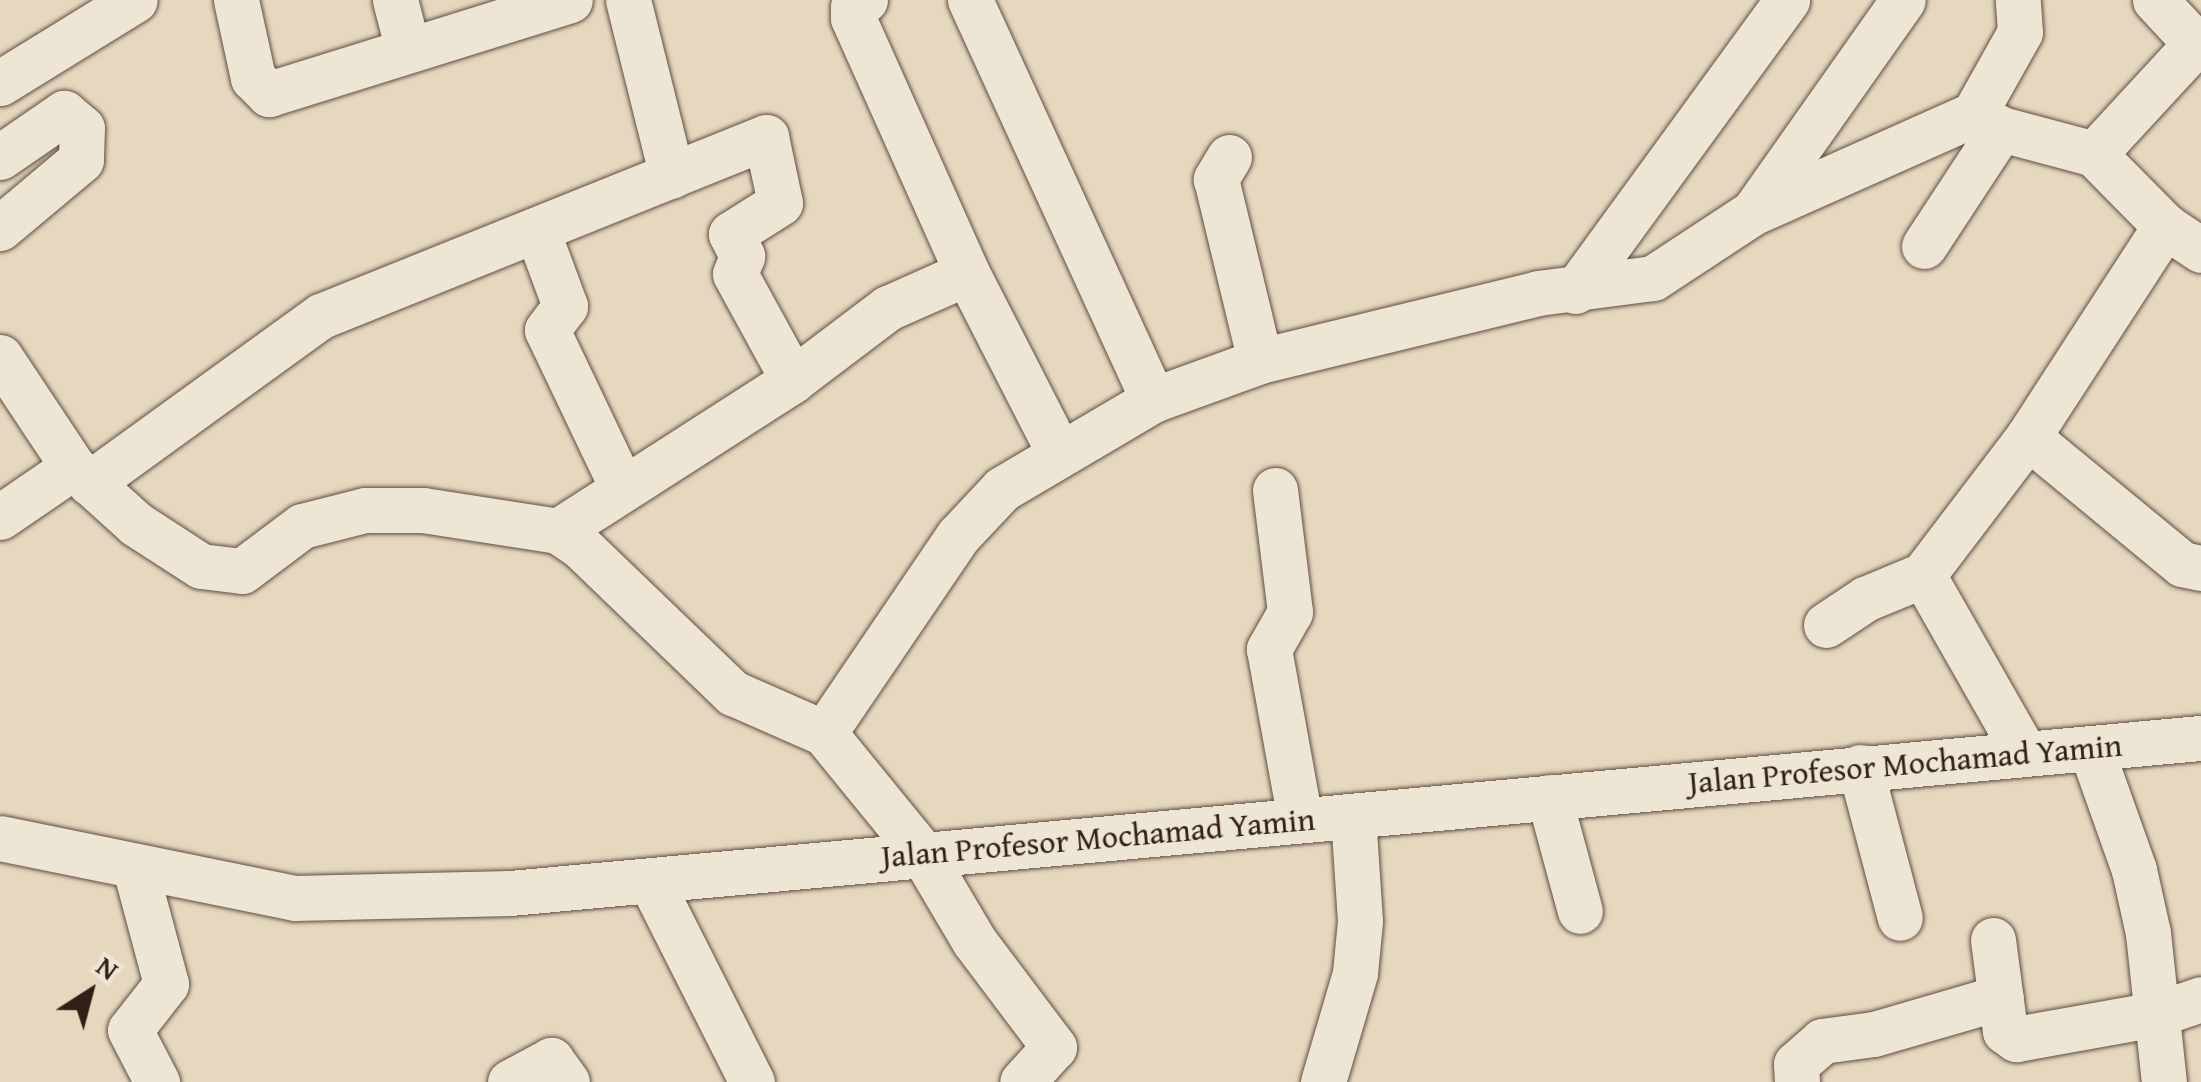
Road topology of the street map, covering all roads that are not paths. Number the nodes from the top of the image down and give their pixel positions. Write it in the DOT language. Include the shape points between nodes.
graph roads {
  1 [pos="135,0"];
  2 [pos="236,0"];
  3 [pos="395,0"];
  4 [pos="570,0"];
  5 [pos="628,0"];
  6 [pos="865,0"];
  7 [pos="970,0"];
  8 [pos="1787,0"];
  9 [pos="1903,0"];
  10 [pos="2018,0"];
  11 [pos="2155,0"];
  12 [pos="2198,41"];
  13 [pos="407,46"];
  14 [pos="0,83"];
  15 [pos="1987,122"];
  16 [pos="2094,154"];
  17 [pos="1229,156"];
  18 [pos="0,158"];
  19 [pos="672,176"];
  20 [pos="1752,214"];
  21 [pos="0,228"];
  22 [pos="538,233"];
  23 [pos="2189,237"];
  24 [pos="1924,246"];
  25 [pos="967,273"];
  26 [pos="1574,291"];
  27 [pos="0,356"];
  28 [pos="1260,361"];
  29 [pos="793,380"];
  30 [pos="1153,400"];
  31 [pos="2028,438"];
  32 [pos="1059,453"];
  33 [pos="82,475"];
  34 [pos="623,489"];
  35 [pos="1276,490"];
  36 [pos="0,518"];
  37 [pos="558,531"];
  38 [pos="2201,568"];
  39 [pos="1922,575"];
  40 [pos="1826,626"];
  41 [pos="824,733"];
  42 [pos="2201,738"];
  43 [pos="2091,749"];
  44 [pos="2024,752"];
  45 [pos="1860,767"];
  46 [pos="1548,797"];
  47 [pos="1353,816"];
  48 [pos="1300,819"];
  49 [pos="0,838"];
  50 [pos="922,854"];
  51 [pos="135,868"];
  52 [pos="650,882"];
  53 [pos="1580,912"];
  54 [pos="1900,918"];
  55 [pos="1992,940"];
  56 [pos="2001,997"];
  57 [pos="2201,999"];
  58 [pos="2156,1014"];
  59 [pos="156,1082"];
  60 [pos="510,1082"];
  61 [pos="567,1082"];
  62 [pos="752,1082"];
  63 [pos="1022,1082"];
  64 [pos="1323,1082"];
  65 [pos="1797,1082"];
  66 [pos="2164,1082"];
  1 -- 14 [label="street"];
  2 -- 13 [label="street" via="253,78 269,94"];
  3 -- 13 [label="street"];
  4 -- 13 [label="street"];
  5 -- 19 [label="street"];
  6 -- 25 [label="street" via="853,6 853,18"];
  7 -- 30 [label="street"];
  8 -- 26 [label="street"];
  9 -- 20 [label="street"];
  10 -- 15 [label="street" via="2020,32"];
  11 -- 12 [label="street"];
  12 -- 16 [label="street"];
  15 -- 16 [label="street"];
  15 -- 20 [label="street"];
  15 -- 24 [label="street"];
  16 -- 23 [label="street"];
  17 -- 28 [label="street" via="1216,179"];
  18 -- 21 [label="street" via="64,113 82,128 81,160"];
  19 -- 22 [label="street"];
  19 -- 29 [label="street" via="769,140 780,203 731,234 742,256 735,274"];
  20 -- 26 [label="street" via="1653,278"];
  22 -- 33 [label="street" via="374,293 286,335"];
  22 -- 34 [label="street" via="565,306 546,330"];
  23 -- 31 [label="street"];
  25 -- 29 [label="street" via="888,308"];
  25 -- 32 [label="street"];
  26 -- 28 [label="street" via="1538,293"];
  27 -- 33 [label="street"];
  28 -- 30 [label="street"];
  29 -- 34 [label="street"];
  30 -- 32 [label="street"];
  31 -- 38 [label="street" via="2182,564"];
  31 -- 39 [label="street"];
  32 -- 41 [label="street" via="1002,489 958,536"];
  33 -- 36 [label="street"];
  33 -- 37 [label="street" via="160,542 223,572 242,572 302,526 347,512 422,510"];
  34 -- 37 [label="street"];
  35 -- 48 [label="street" via="1290,612 1270,648"];
  37 -- 41 [label="street" via="733,693"];
  39 -- 40 [label="street" via="1865,599"];
  39 -- 44 [label="street"];
  41 -- 50 [label="street"];
  42 -- 43 [label="street, Jalan Profesor Mochamad Yamin"];
  43 -- 44 [label="street, Jalan Profesor Mochamad Yamin"];
  43 -- 58 [label="street" via="2134,870"];
  44 -- 45 [label="street, Jalan Profesor Mochamad Yamin"];
  45 -- 46 [label="street, Jalan Profesor Mochamad Yamin"];
  45 -- 54 [label="street"];
  46 -- 47 [label="street, Jalan Profesor Mochamad Yamin"];
  46 -- 53 [label="street"];
  47 -- 48 [label="street, Jalan Profesor Mochamad Yamin"];
  47 -- 64 [label="street" via="1360,921 1355,973"];
  48 -- 50 [label="street, Jalan Profesor Mochamad Yamin"];
  49 -- 51 [label="street, Jalan Profesor Mochamad Yamin"];
  50 -- 52 [label="street, Jalan Profesor Mochamad Yamin"];
  50 -- 63 [label="street" via="974,941 1054,1048"];
  51 -- 52 [label="street, Jalan Profesor Mochamad Yamin" via="316,899"];
  51 -- 59 [label="street" via="166,984 130,1030"];
  52 -- 62 [label="street"];
  55 -- 56 [label="street"];
  56 -- 58 [label="street" via="2005,1031 2016,1038"];
  56 -- 65 [label="street" via="1874,1034 1822,1041 1796,1064"];
  57 -- 58 [label="street"];
  58 -- 66 [label="street"];
  60 -- 61 [label="street" via="551,1060"];
}
